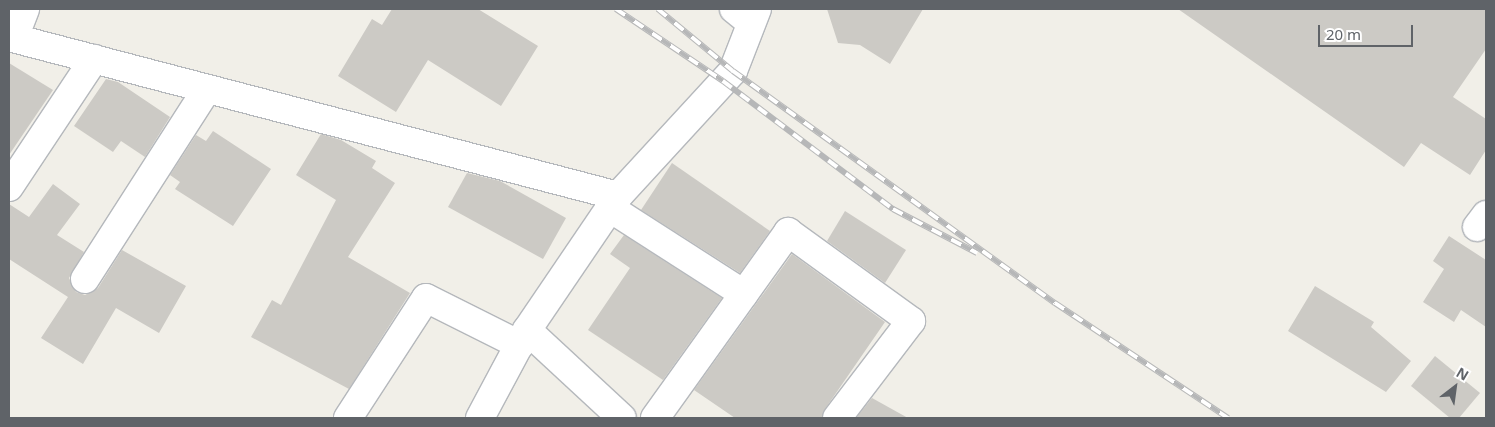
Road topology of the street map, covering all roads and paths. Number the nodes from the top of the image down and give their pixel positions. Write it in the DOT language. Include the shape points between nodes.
graph roads {
  1 [pos="25,9"];
  2 [pos="747,13"];
  3 [pos="12,38"];
  4 [pos="94,59"];
  5 [pos="206,89"];
  6 [pos="9,187"];
  7 [pos="614,202"];
  8 [pos="85,279"];
  9 [pos="744,294"];
  10 [pos="524,338"];
  11 [pos="348,418"];
  12 [pos="480,418"];
  13 [pos="622,418"];
  14 [pos="655,418"];
  15 [pos="837,418"];
  1 -- 3 [label="street"];
  2 -- 7 [label="street" via="733,71"];
  3 -- 4 [label="street"];
  4 -- 5 [label="street"];
  4 -- 6 [label="street"];
  5 -- 7 [label="street"];
  5 -- 8 [label="street"];
  7 -- 9 [label="street"];
  7 -- 10 [label="street"];
  9 -- 14 [label="street"];
  9 -- 15 [label="street" via="788,232 911,321"];
  10 -- 11 [label="street" via="426,298"];
  10 -- 12 [label="street"];
  10 -- 13 [label="street"];
}
